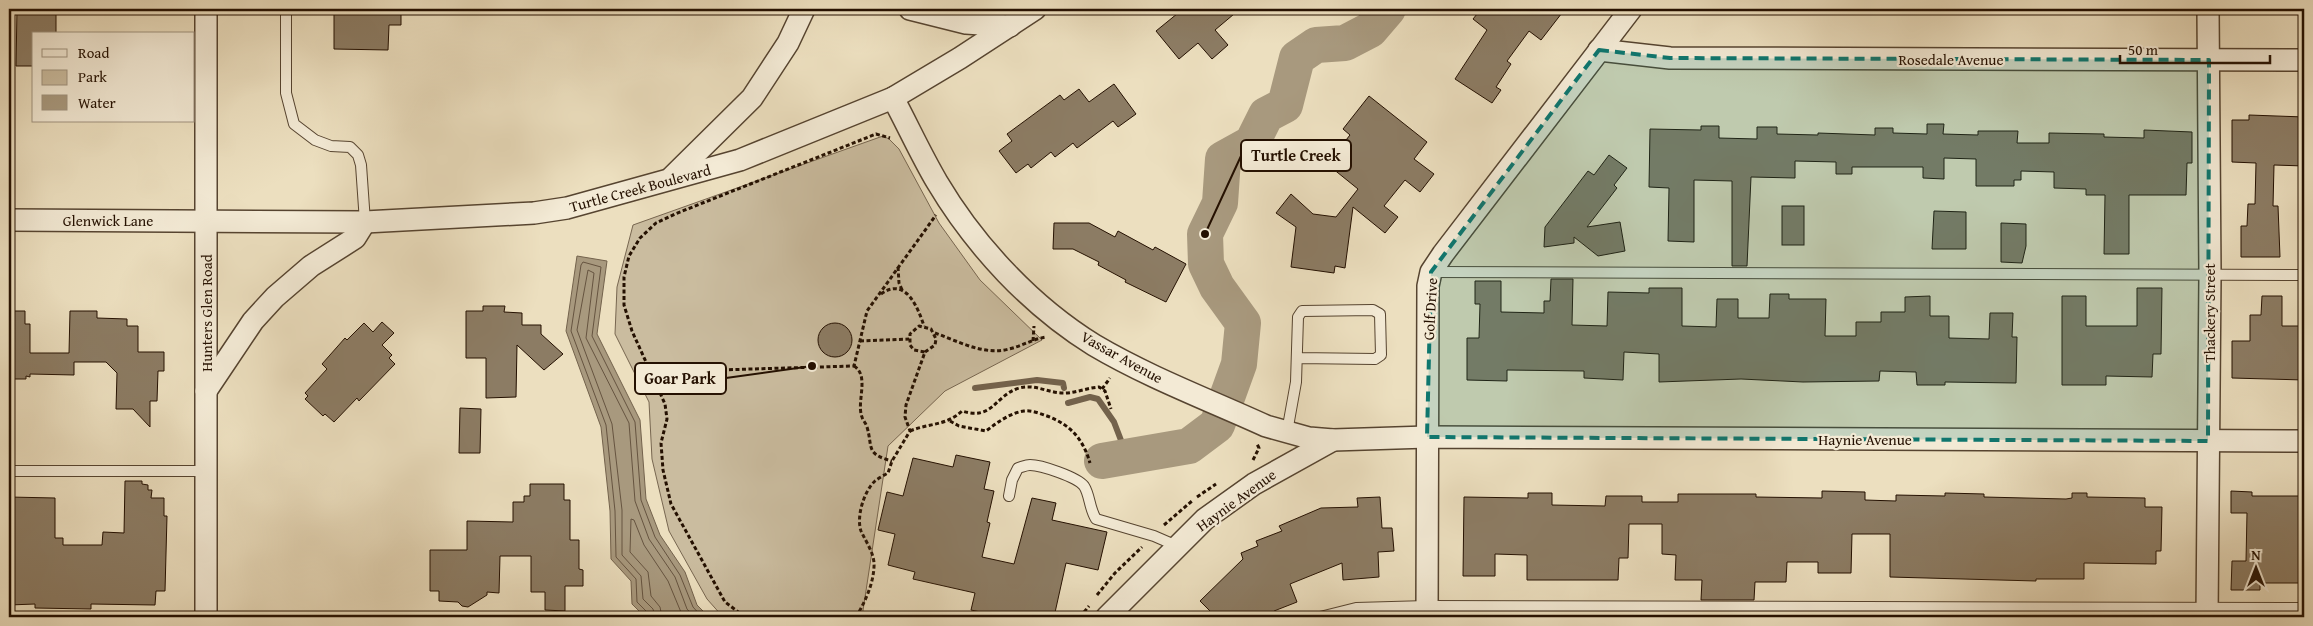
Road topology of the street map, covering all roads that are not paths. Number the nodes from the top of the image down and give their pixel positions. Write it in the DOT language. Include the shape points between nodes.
graph roads {
  1 [pos="206,9"];
  2 [pos="286,9"];
  3 [pos="804,9"];
  4 [pos="910,9"];
  5 [pos="1036,9"];
  6 [pos="1631,9"];
  7 [pos="2208,9"];
  8 [pos="1010,26"];
  9 [pos="1598,50"];
  10 [pos="2209,60"];
  11 [pos="2304,60"];
  12 [pos="894,98"];
  13 [pos="670,179"];
  14 [pos="9,220"];
  15 [pos="206,220"];
  16 [pos="365,222"];
  17 [pos="1431,272"];
  18 [pos="2210,275"];
  19 [pos="2304,275"];
  20 [pos="1297,358"];
  21 [pos="206,391"];
  22 [pos="1287,432"];
  23 [pos="1427,437"];
  24 [pos="1333,440"];
  25 [pos="2208,441"];
  26 [pos="2304,441"];
  27 [pos="207,470"];
  28 [pos="9,471"];
  29 [pos="1009,496"];
  30 [pos="1177,546"];
  31 [pos="2304,608"];
  32 [pos="1427,612"];
  33 [pos="2207,612"];
  34 [pos="206,617"];
  35 [pos="1108,617"];
  36 [pos="1320,617"];
  1 -- 15 [label="street, Hunters Glen Road"];
  2 -- 16 [label="lane" via="286,93 294,124 315,140 331,146 350,147 358,155"];
  3 -- 13 [label="street" via="788,43 752,98"];
  4 -- 8 [label="street" via="966,23"];
  5 -- 8 [label="street, Turtle Creek Boulevard"];
  6 -- 9 [label="street, Golf Drive"];
  7 -- 10 [label="street, Thackery Street"];
  8 -- 12 [label="street, Turtle Creek Boulevard"];
  9 -- 10 [label="street, Rosedale Avenue" via="1670,58"];
  9 -- 17 [label="street, Golf Drive"];
  10 -- 11 [label="street, Rosedale Avenue"];
  10 -- 18 [label="street, Thackery Street"];
  12 -- 13 [label="street, Turtle Creek Boulevard" via="740,160"];
  12 -- 22 [label="street, Vassar Avenue" via="938,182 968,227 1002,268 1046,310 1094,345 1266,426"];
  13 -- 16 [label="street, Turtle Creek Boulevard" via="567,208 534,213"];
  14 -- 15 [label="street, Glenwick Lane"];
  15 -- 16 [label="street, Turtle Creek Boulevard"];
  15 -- 21 [label="street, Hunters Glen Road"];
  16 -- 21 [label="street" via="355,238 311,266 274,297 253,321"];
  17 -- 18 [label="lane"];
  17 -- 23 [label="street, Golf Drive" via="1428,286"];
  18 -- 19 [label="lane"];
  18 -- 25 [label="street, Thackery Street"];
  20 -- 20 [label="lane" via="1298,317 1302,311 1373,310 1380,314 1381,355 1375,359"];
  20 -- 22 [label="lane"];
  21 -- 27 [label="street, Hunters Glen Road"];
  22 -- 24 [label="street, Vassar Avenue"];
  23 -- 24 [label="street, Vassar Avenue"];
  23 -- 25 [label="street, Haynie Avenue"];
  23 -- 32 [label="street, Golf Drive"];
  24 -- 30 [label="street, Haynie Avenue" via="1254,484 1205,518"];
  25 -- 26 [label="street, Haynie Avenue"];
  25 -- 33 [label="street, Thackery Street"];
  27 -- 28 [label="lane"];
  27 -- 34 [label="street, Hunters Glen Road"];
  29 -- 30 [label="lane" via="1018,468 1030,465 1058,472 1079,481 1085,488 1096,519"];
  30 -- 35 [label="street, Haynie Avenue"];
  31 -- 33 [label="lane"];
  32 -- 33 [label="lane"];
  32 -- 36 [label="lane" via="1356,608"];
}
